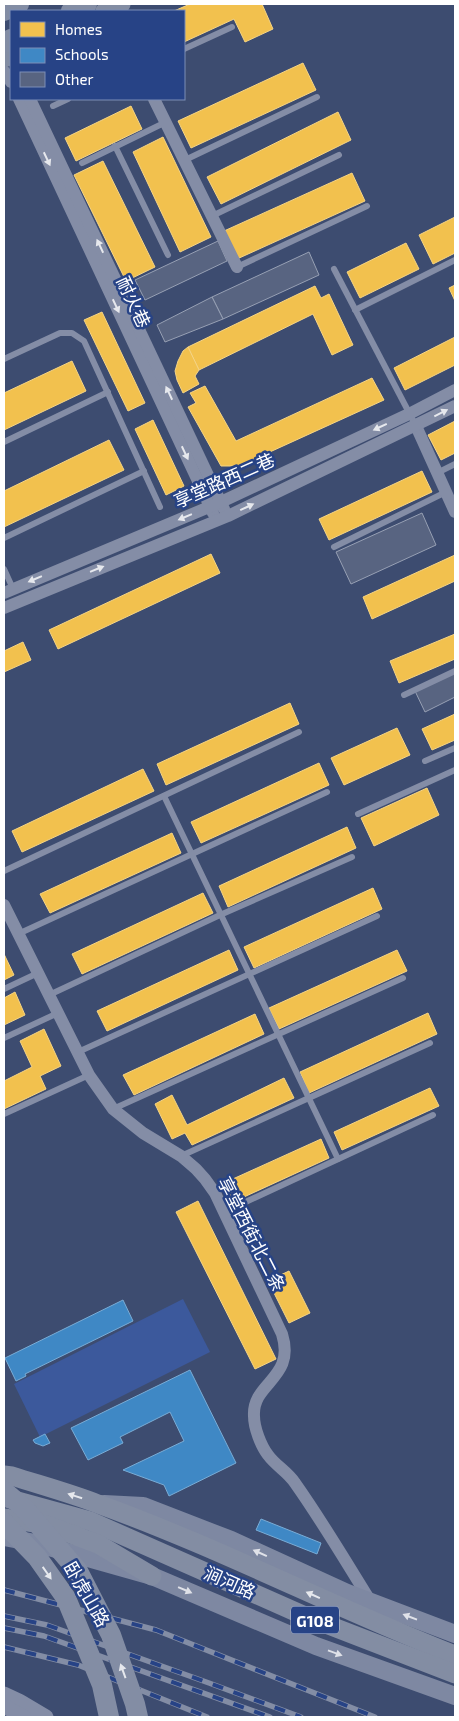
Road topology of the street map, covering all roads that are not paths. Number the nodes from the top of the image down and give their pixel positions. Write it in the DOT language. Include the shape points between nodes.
graph roads {
  1 [pos="19,4"];
  2 [pos="87,4"];
  3 [pos="73,10"];
  4 [pos="4,11"];
  5 [pos="232,27"];
  6 [pos="185,49"];
  7 [pos="317,97"];
  8 [pos="19,100"];
  9 [pos="30,100"];
  10 [pos="66,100"];
  11 [pos="155,100"];
  12 [pos="53,106"];
  13 [pos="166,122"];
  14 [pos="115,146"];
  15 [pos="338,155"];
  16 [pos="185,160"];
  17 [pos="82,163"];
  18 [pos="368,206"];
  19 [pos="212,216"];
  20 [pos="168,255"];
  21 [pos="455,260"];
  22 [pos="237,267"];
  23 [pos="334,269"];
  24 [pos="354,310"];
  25 [pos="4,359"];
  26 [pos="455,390"];
  27 [pos="108,392"];
  28 [pos="455,406"];
  29 [pos="409,414"];
  30 [pos="416,426"];
  31 [pos="4,442"];
  32 [pos="455,464"];
  33 [pos="144,470"];
  34 [pos="437,473"];
  35 [pos="446,492"];
  36 [pos="216,504"];
  37 [pos="160,507"];
  38 [pos="455,512"];
  39 [pos="222,518"];
  40 [pos="4,538"];
  41 [pos="334,547"];
  42 [pos="4,569"];
  43 [pos="8,591"];
  44 [pos="19,601"];
  45 [pos="4,608"];
  46 [pos="455,670"];
  47 [pos="404,695"];
  48 [pos="299,732"];
  49 [pos="455,748"];
  50 [pos="425,761"];
  51 [pos="455,770"];
  52 [pos="327,792"];
  53 [pos="164,796"];
  54 [pos="358,814"];
  55 [pos="192,853"];
  56 [pos="352,857"];
  57 [pos="4,872"];
  58 [pos="4,905"];
  59 [pos="220,915"];
  60 [pos="377,916"];
  61 [pos="18,934"];
  62 [pos="38,973"];
  63 [pos="250,974"];
  64 [pos="403,978"];
  65 [pos="4,989"];
  66 [pos="49,995"];
  67 [pos="58,1013"];
  68 [pos="278,1034"];
  69 [pos="4,1038"];
  70 [pos="430,1043"];
  71 [pos="78,1052"];
  72 [pos="89,1075"];
  73 [pos="309,1098"];
  74 [pos="113,1109"];
  75 [pos="4,1114"];
  76 [pos="433,1115"];
  77 [pos="181,1156"];
  78 [pos="338,1159"];
  79 [pos="224,1212"];
  80 [pos="4,1475"];
  81 [pos="4,1491"];
  82 [pos="4,1497"];
  83 [pos="98,1504"];
  84 [pos="4,1518"];
  85 [pos="4,1523"];
  86 [pos="4,1538"];
  87 [pos="98,1544"];
  88 [pos="178,1559"];
  89 [pos="152,1576"];
  90 [pos="372,1602"];
  91 [pos="455,1634"];
  92 [pos="455,1655"];
  93 [pos="455,1674"];
  94 [pos="4,1694"];
  95 [pos="455,1696"];
  96 [pos="4,1706"];
  97 [pos="24,1717"];
  98 [pos="46,1717"];
  99 [pos="109,1717"];
  100 [pos="138,1717"];
  1 -- 4 [label="highway"];
  2 -- 3 [label="highway"];
  5 -- 6 [label="lane"];
  7 -- 16 [label="lane"];
  8 -- 36 [label="street, 耐火巷, one-way"];
  36 -- 9 [label="street, 耐火巷, one-way"];
  10 -- 12 [label="lane"];
  11 -- 13 [label="street"];
  13 -- 14 [label="lane"];
  13 -- 16 [label="street"];
  14 -- 17 [label="lane"];
  14 -- 20 [label="lane"];
  15 -- 19 [label="lane"];
  16 -- 19 [label="street"];
  18 -- 22 [label="lane"];
  19 -- 22 [label="street"];
  21 -- 24 [label="lane"];
  23 -- 24 [label="lane"];
  24 -- 29 [label="lane"];
  25 -- 27 [label="lane" via="60,333 72,333 84,341"];
  26 -- 29 [label="street, 享堂路西二巷"];
  27 -- 31 [label="lane"];
  27 -- 33 [label="lane"];
  30 -- 28 [label="street, 享堂路西二巷, one-way"];
  29 -- 30 [label="lane"];
  29 -- 36 [label="street, 享堂路西二巷, one-way"];
  30 -- 34 [label="street"];
  39 -- 30 [label="street, 享堂路西二巷, one-way"];
  32 -- 34 [label="lane"];
  33 -- 37 [label="lane"];
  33 -- 40 [label="lane"];
  34 -- 35 [label="street"];
  35 -- 38 [label="street"];
  35 -- 41 [label="lane"];
  36 -- 39 [label="street, 耐火巷"];
  36 -- 43 [label="street, 享堂路西二巷, one-way"];
  44 -- 39 [label="street, 享堂路西二巷, one-way"];
  42 -- 43 [label="lane"];
  43 -- 44 [label="lane"];
  44 -- 45 [label="street, 享堂路西二巷"];
  46 -- 47 [label="lane"];
  48 -- 53 [label="lane"];
  49 -- 50 [label="lane"];
  51 -- 54 [label="lane"];
  52 -- 55 [label="lane"];
  53 -- 55 [label="lane"];
  53 -- 57 [label="lane"];
  55 -- 59 [label="lane"];
  55 -- 61 [label="lane"];
  56 -- 59 [label="lane"];
  58 -- 61 [label="street, 享堂西街北二条"];
  59 -- 63 [label="lane"];
  59 -- 66 [label="lane"];
  60 -- 63 [label="lane"];
  61 -- 62 [label="street, 享堂西街北二条"];
  62 -- 65 [label="lane"];
  62 -- 66 [label="street, 享堂西街北二条"];
  63 -- 68 [label="lane"];
  63 -- 71 [label="lane"];
  64 -- 68 [label="lane"];
  66 -- 67 [label="street, 享堂西街北二条"];
  67 -- 69 [label="lane"];
  67 -- 71 [label="street, 享堂西街北二条"];
  68 -- 73 [label="lane"];
  68 -- 74 [label="lane"];
  70 -- 73 [label="lane"];
  71 -- 72 [label="street, 享堂西街北二条"];
  72 -- 74 [label="street, 享堂西街北二条"];
  72 -- 75 [label="lane"];
  73 -- 77 [label="lane"];
  73 -- 78 [label="lane"];
  74 -- 77 [label="street, 享堂西街北二条"];
  76 -- 78 [label="lane"];
  77 -- 79 [label="street, 享堂西街北二条" via="205,1179"];
  78 -- 79 [label="lane"];
  79 -- 90 [label="street, 享堂西街北二条" via="286,1346 281,1369 257,1401 254,1415 258,1433 267,1455 294,1480"];
  83 -- 80 [label="main road, 涧河路 / G108, one-way"];
  100 -- 81 [label="highway, 卧虎山路, one-way, bridge" via="111,1635 78,1571 24,1508"];
  82 -- 88 [label="main road, 涧河路 / G108" via="90,1521"];
  90 -- 83 [label="main road, 涧河路, one-way" via="231,1540 143,1506"];
  92 -- 83 [label="main road, 涧河路 / G108, one-way"];
  84 -- 87 [label="main road" via="47,1525"];
  85 -- 99 [label="highway, 卧虎山路, one-way, bridge" via="37,1558 66,1598 102,1685"];
  86 -- 89 [label="main road, 涧河路" via="35,1543"];
  87 -- 88 [label="main road"];
  87 -- 89 [label="main road"];
  88 -- 93 [label="main road, 涧河路 / G108" via="305,1616"];
  89 -- 95 [label="main road, 涧河路, one-way" via="316,1646"];
  91 -- 90 [label="main road, 涧河路, one-way"];
  94 -- 98 [label="street"];
  96 -- 97 [label="street"];
}
